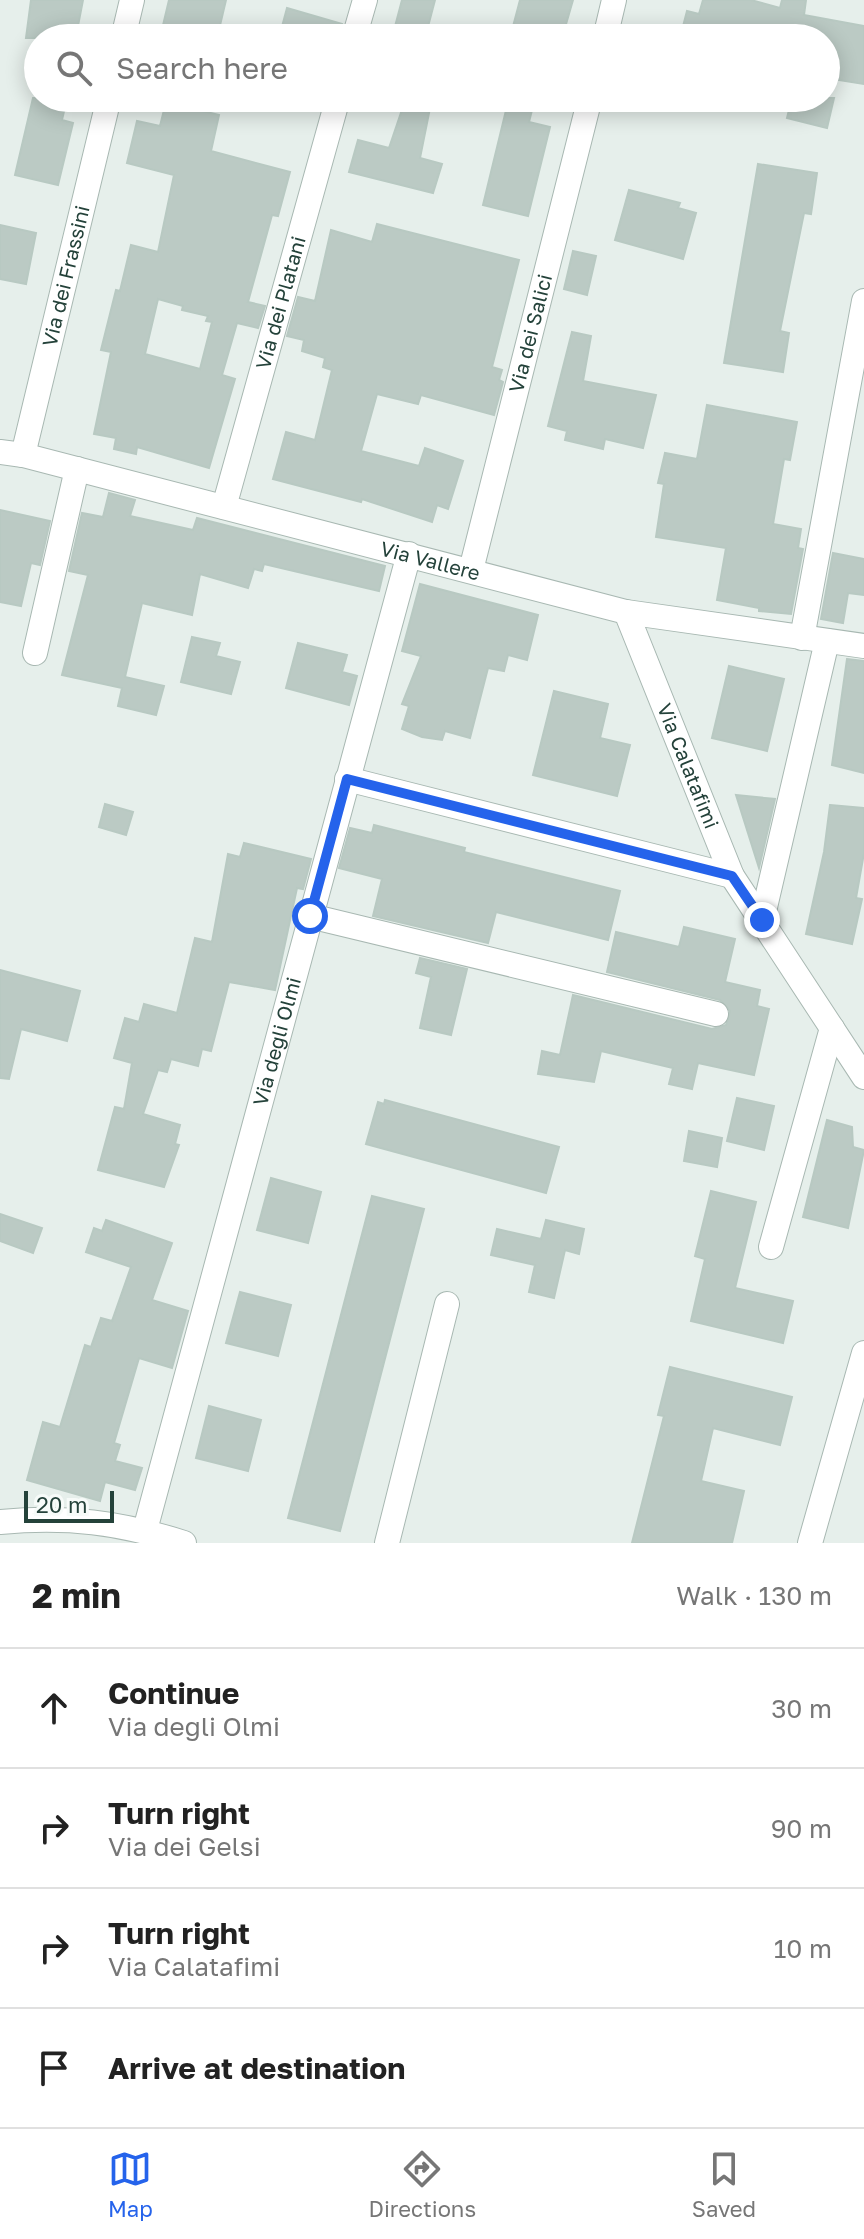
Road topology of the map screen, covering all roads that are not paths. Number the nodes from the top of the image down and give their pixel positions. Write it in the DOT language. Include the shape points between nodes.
graph roads {
  1 [pos="132,0"];
  2 [pos="365,0"];
  3 [pos="614,0"];
  4 [pos="126,24"];
  5 [pos="358,24"];
  6 [pos="608,24"];
  7 [pos="105,112"];
  8 [pos="334,112"];
  9 [pos="586,112"];
  10 [pos="864,301"];
  11 [pos="11,454"];
  12 [pos="77,469"];
  13 [pos="224,507"];
  14 [pos="409,554"];
  15 [pos="471,570"];
  16 [pos="626,612"];
  17 [pos="802,638"];
  18 [pos="827,641"];
  19 [pos="864,646"];
  20 [pos="35,653"];
  21 [pos="347,779"];
  22 [pos="732,876"];
  23 [pos="310,916"];
  24 [pos="762,920"];
  25 [pos="716,1014"];
  26 [pos="832,1028"];
  27 [pos="864,1077"];
  28 [pos="771,1247"];
  29 [pos="447,1304"];
  30 [pos="864,1353"];
  31 [pos="0,1522"];
  32 [pos="145,1530"];
  33 [pos="184,1543"];
  34 [pos="387,1543"];
  35 [pos="810,1543"];
  1 -- 4 [label="street"];
  2 -- 5 [label="street"];
  3 -- 6 [label="street"];
  7 -- 11 [label="street, Via dei Frassini"];
  8 -- 13 [label="street, Via dei Platani"];
  9 -- 15 [label="street, Via dei Salici"];
  10 -- 17 [label="street"];
  11 -- 12 [label="street, Via Vallere"];
  12 -- 13 [label="street, Via Vallere"];
  12 -- 20 [label="street"];
  13 -- 14 [label="street, Via Vallere"];
  14 -- 15 [label="street, Via Vallere"];
  14 -- 21 [label="street, Via degli Olmi"];
  15 -- 16 [label="street, Via Vallere"];
  16 -- 17 [label="street, Via Vallere"];
  16 -- 22 [label="street, Via Calatafimi"];
  17 -- 18 [label="street, Via Vallere"];
  18 -- 19 [label="street, Via Vallere"];
  18 -- 24 [label="street"];
  21 -- 22 [label="street"];
  21 -- 23 [label="street, Via degli Olmi"];
  22 -- 24 [label="street, Via Calatafimi"];
  23 -- 25 [label="street"];
  23 -- 32 [label="street, Via degli Olmi"];
  24 -- 26 [label="street, Via Calatafimi"];
  26 -- 27 [label="street, Via Calatafimi"];
  26 -- 28 [label="street"];
  29 -- 34 [label="street"];
  30 -- 35 [label="street"];
  31 -- 32 [label="street" via="55,1517"];
  32 -- 33 [label="street"];
}
